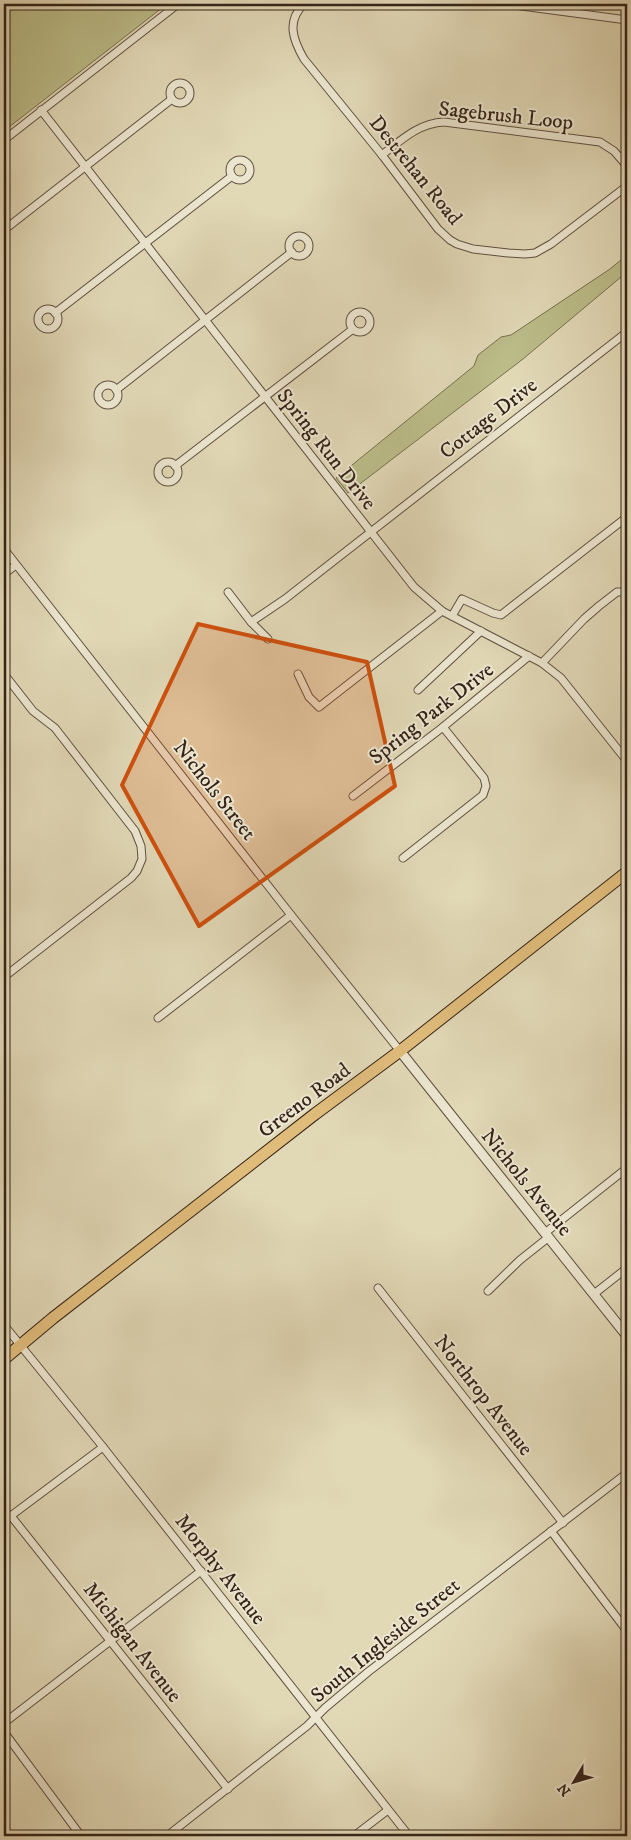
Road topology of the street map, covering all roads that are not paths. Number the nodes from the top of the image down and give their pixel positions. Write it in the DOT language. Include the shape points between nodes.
graph roads {
  1 [pos="178,4"];
  2 [pos="304,4"];
  3 [pos="507,4"];
  4 [pos="627,20"];
  5 [pos="172,99"];
  6 [pos="41,110"];
  7 [pos="4,140"];
  8 [pos="382,155"];
  9 [pos="627,166"];
  10 [pos="85,167"];
  11 [pos="232,176"];
  12 [pos="627,186"];
  13 [pos="4,230"];
  14 [pos="146,243"];
  15 [pos="292,252"];
  16 [pos="55,313"];
  17 [pos="206,320"];
  18 [pos="353,329"];
  19 [pos="627,332"];
  20 [pos="116,390"];
  21 [pos="264,396"];
  22 [pos="175,466"];
  23 [pos="627,516"];
  24 [pos="370,532"];
  25 [pos="4,549"];
  26 [pos="16,565"];
  27 [pos="4,574"];
  28 [pos="228,592"];
  29 [pos="627,596"];
  30 [pos="442,611"];
  31 [pos="452,616"];
  32 [pos="251,622"];
  33 [pos="481,631"];
  34 [pos="268,639"];
  35 [pos="529,656"];
  36 [pos="542,663"];
  37 [pos="4,674"];
  38 [pos="298,674"];
  39 [pos="418,690"];
  40 [pos="443,727"];
  41 [pos="627,761"];
  42 [pos="353,796"];
  43 [pos="403,858"];
  44 [pos="627,872"];
  45 [pos="290,915"];
  46 [pos="4,977"];
  47 [pos="158,1018"];
  48 [pos="400,1051"];
  49 [pos="627,1168"];
  50 [pos="547,1235"];
  51 [pos="627,1268"];
  52 [pos="378,1288"];
  53 [pos="488,1291"];
  54 [pos="594,1294"];
  55 [pos="4,1325"];
  56 [pos="627,1336"];
  57 [pos="20,1346"];
  58 [pos="4,1359"];
  59 [pos="103,1446"];
  60 [pos="627,1473"];
  61 [pos="11,1516"];
  62 [pos="4,1522"];
  63 [pos="563,1523"];
  64 [pos="551,1531"];
  65 [pos="200,1571"];
  66 [pos="627,1631"];
  67 [pos="110,1640"];
  68 [pos="316,1717"];
  69 [pos="4,1723"];
  70 [pos="4,1732"];
  71 [pos="228,1789"];
  72 [pos="388,1810"];
  73 [pos="81,1836"];
  74 [pos="167,1836"];
  75 [pos="354,1836"];
  76 [pos="409,1836"];
  1 -- 6 [label="street"];
  2 -- 8 [label="street, Destrehan Road" via="294,17 295,44"];
  3 -- 4 [label="street"];
  5 -- 10 [label="street"];
  6 -- 7 [label="street"];
  6 -- 10 [label="street, Spring Run Drive"];
  8 -- 9 [label="street, Sagebrush Loop" via="426,124 444,122 600,142 614,151"];
  8 -- 12 [label="street, Destrehan Road" via="443,235 473,249 535,253"];
  10 -- 13 [label="street"];
  10 -- 14 [label="street, Spring Run Drive"];
  11 -- 14 [label="street"];
  14 -- 16 [label="street"];
  14 -- 17 [label="street, Spring Run Drive"];
  15 -- 17 [label="street"];
  17 -- 20 [label="street"];
  17 -- 21 [label="street, Spring Run Drive"];
  18 -- 21 [label="street"];
  19 -- 24 [label="street, Cottage Drive"];
  21 -- 22 [label="street"];
  21 -- 24 [label="street, Spring Run Drive"];
  23 -- 31 [label="street" via="501,615 462,599"];
  24 -- 30 [label="street, Spring Run Drive" via="414,587"];
  24 -- 32 [label="street, Cottage Drive"];
  25 -- 26 [label="street, Nichols Street"];
  26 -- 27 [label="street"];
  26 -- 45 [label="street, Nichols Street"];
  28 -- 32 [label="street"];
  29 -- 36 [label="street" via="617,592 599,606"];
  30 -- 31 [label="street, Spring Run Drive"];
  30 -- 38 [label="street" via="319,707 309,697"];
  31 -- 33 [label="street, Spring Run Drive"];
  32 -- 34 [label="street"];
  33 -- 35 [label="street, Spring Run Drive"];
  33 -- 39 [label="street"];
  35 -- 36 [label="street, Spring Run Drive"];
  35 -- 40 [label="street, Spring Park Drive"];
  36 -- 41 [label="street, Spring Run Drive" via="561,678"];
  37 -- 46 [label="street" via="33,711 55,728 135,832 142,859 131,878"];
  40 -- 42 [label="street, Spring Park Drive"];
  40 -- 43 [label="street" via="484,778 483,796"];
  44 -- 48 [label="main road, Greeno Road"];
  45 -- 47 [label="street"];
  45 -- 48 [label="street, Nichols Street"];
  48 -- 50 [label="street, Nichols Avenue"];
  48 -- 57 [label="main road, Greeno Road"];
  49 -- 50 [label="street"];
  50 -- 53 [label="street"];
  50 -- 54 [label="street, Nichols Avenue"];
  51 -- 54 [label="street"];
  52 -- 63 [label="street, Northrop Avenue"];
  54 -- 56 [label="street, Nichols Avenue"];
  55 -- 57 [label="street, Morphy Avenue"];
  57 -- 58 [label="main road, Greeno Road"];
  57 -- 59 [label="street, Morphy Avenue"];
  59 -- 61 [label="street"];
  59 -- 65 [label="street, Morphy Avenue"];
  60 -- 63 [label="street, South Ingleside Street"];
  61 -- 62 [label="street"];
  61 -- 67 [label="street, Michigan Avenue"];
  63 -- 64 [label="street, South Ingleside Street"];
  64 -- 66 [label="street"];
  64 -- 68 [label="street, South Ingleside Street" via="368,1672"];
  65 -- 67 [label="street"];
  65 -- 68 [label="street, Morphy Avenue"];
  67 -- 69 [label="street"];
  67 -- 71 [label="street, Michigan Avenue"];
  68 -- 71 [label="street, South Ingleside Street"];
  68 -- 72 [label="street, Morphy Avenue"];
  70 -- 73 [label="street"];
  71 -- 74 [label="street, South Ingleside Street"];
  72 -- 75 [label="street"];
  72 -- 76 [label="street, Morphy Avenue"];
}
